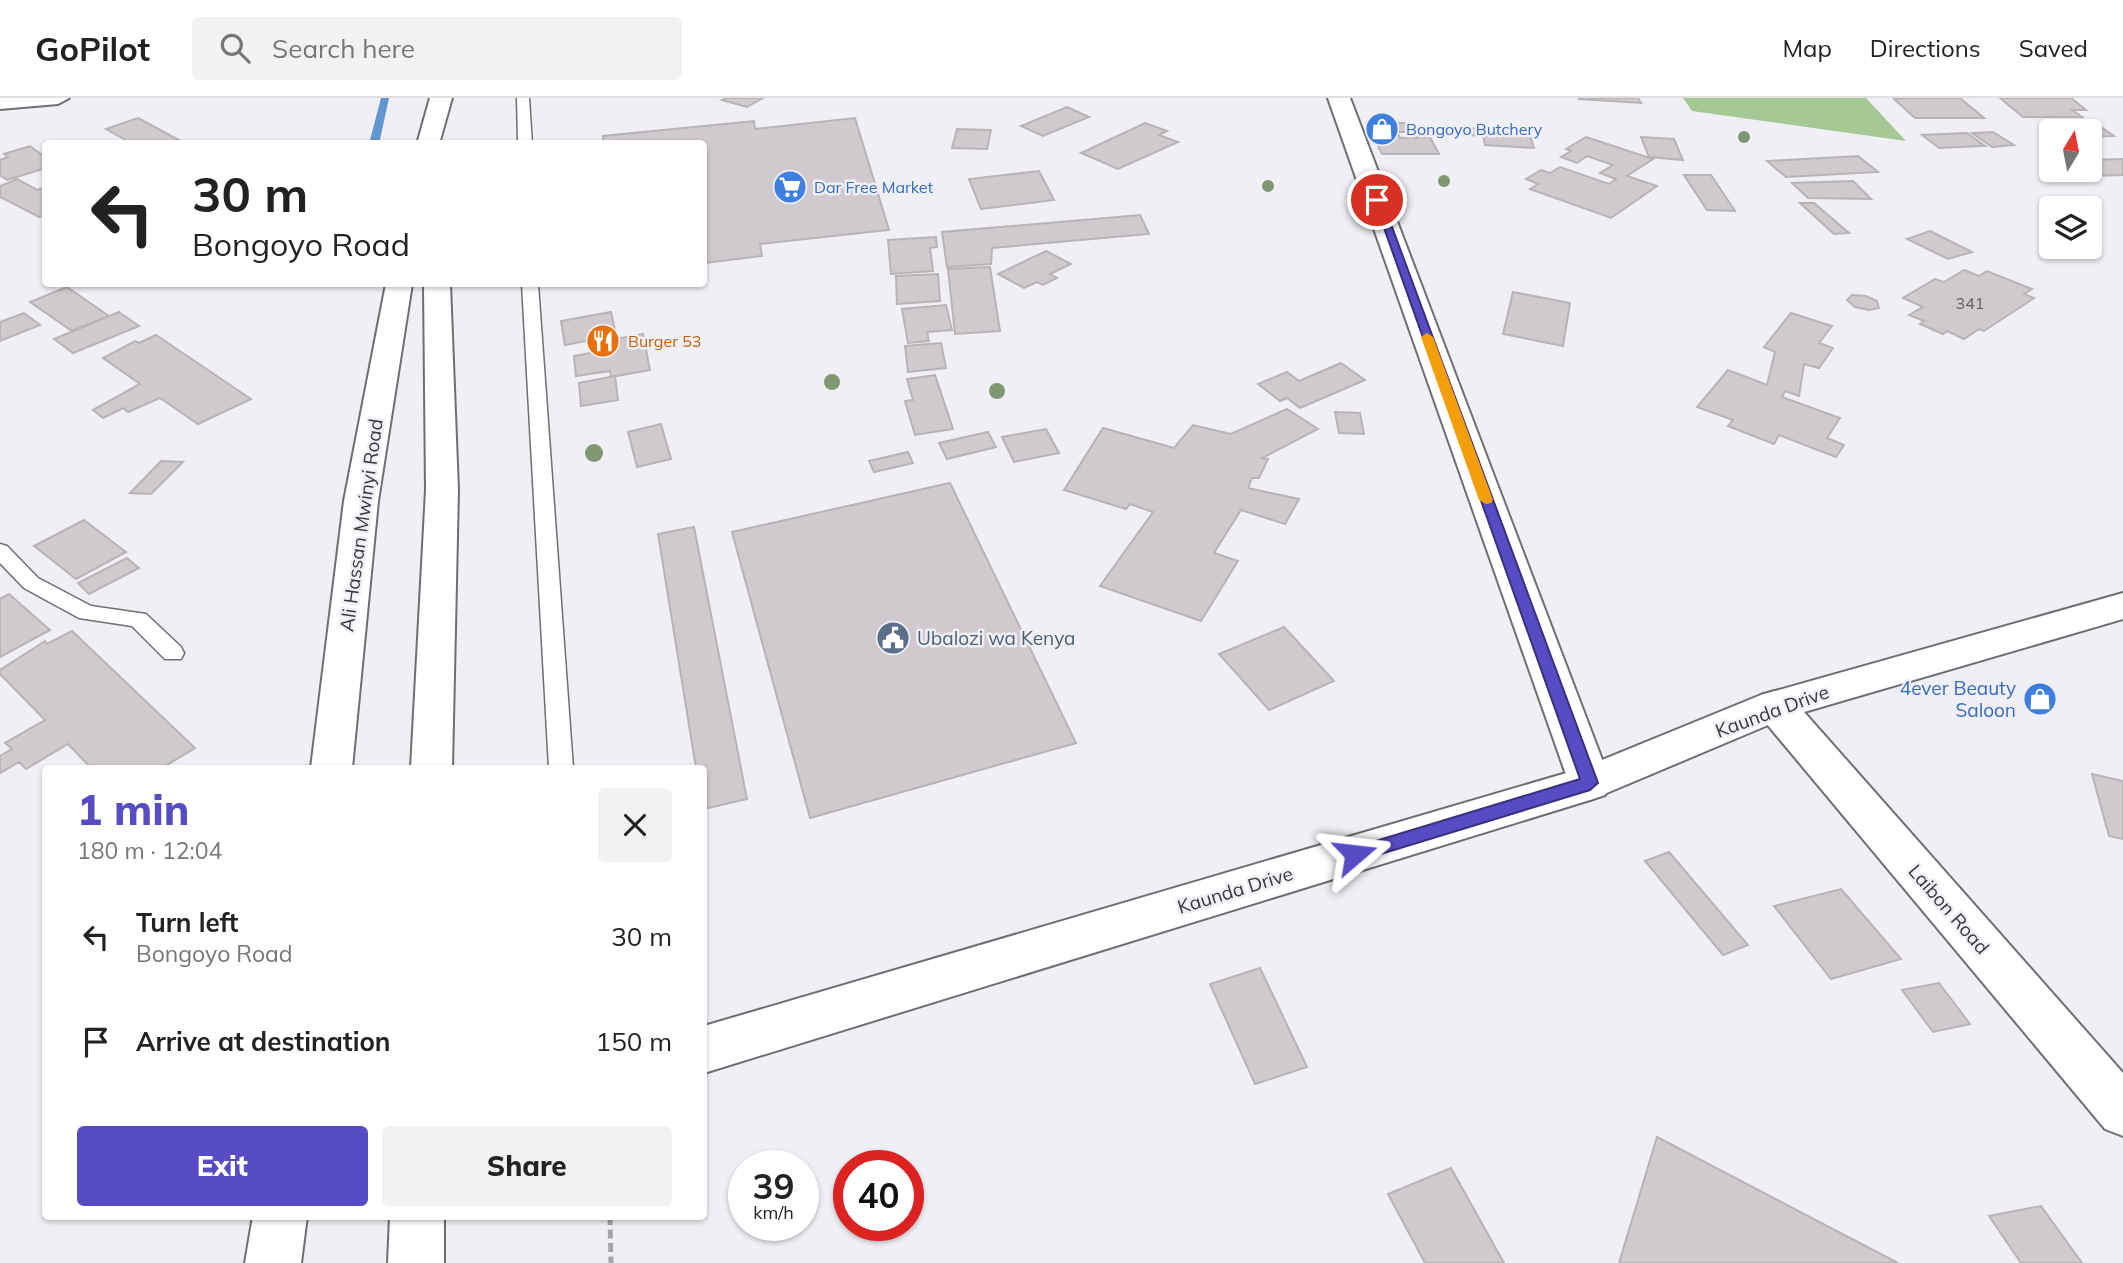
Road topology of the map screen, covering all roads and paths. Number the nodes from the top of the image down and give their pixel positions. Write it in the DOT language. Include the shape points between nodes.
graph roads {
  1 [pos="58,98"];
  2 [pos="440,98"];
  3 [pos="458,98"];
  4 [pos="523,98"];
  5 [pos="1339,98"];
  6 [pos="0,103"];
  7 [pos="429,140"];
  8 [pos="449,140"];
  9 [pos="524,140"];
  10 [pos="398,287"];
  11 [pos="437,287"];
  12 [pos="530,287"];
  13 [pos="0,551"];
  14 [pos="2123,606"];
  15 [pos="173,653"];
  16 [pos="1775,706"];
  17 [pos="331,765"];
  18 [pos="432,765"];
  19 [pos="561,765"];
  20 [pos="1590,783"];
  21 [pos="707,1049"];
  22 [pos="2123,1111"];
  23 [pos="279,1220"];
  24 [pos="417,1220"];
  25 [pos="610,1220"];
  26 [pos="273,1263"];
  27 [pos="416,1263"];
  28 [pos="611,1263"];
  1 -- 6 [label="main road"];
  2 -- 7 [label="main road"];
  3 -- 8 [label="main road"];
  4 -- 9 [label="lane"];
  5 -- 20 [label="main road"];
  10 -- 17 [label="main road, Ali Hassan Mwinyi Road" via="361,501"];
  11 -- 18 [label="main road" via="442,491"];
  12 -- 19 [label="lane"];
  13 -- 15 [label="lane" via="31,583 87,613 138,618"];
  14 -- 16 [label="main road, Kaunda Drive"];
  16 -- 20 [label="main road, Kaunda Drive"];
  16 -- 22 [label="main road, Laibon Road"];
  20 -- 21 [label="main road, Kaunda Drive"];
  23 -- 26 [label="main road"];
  24 -- 27 [label="main road"];
  25 -- 28 [label="path"];
}
